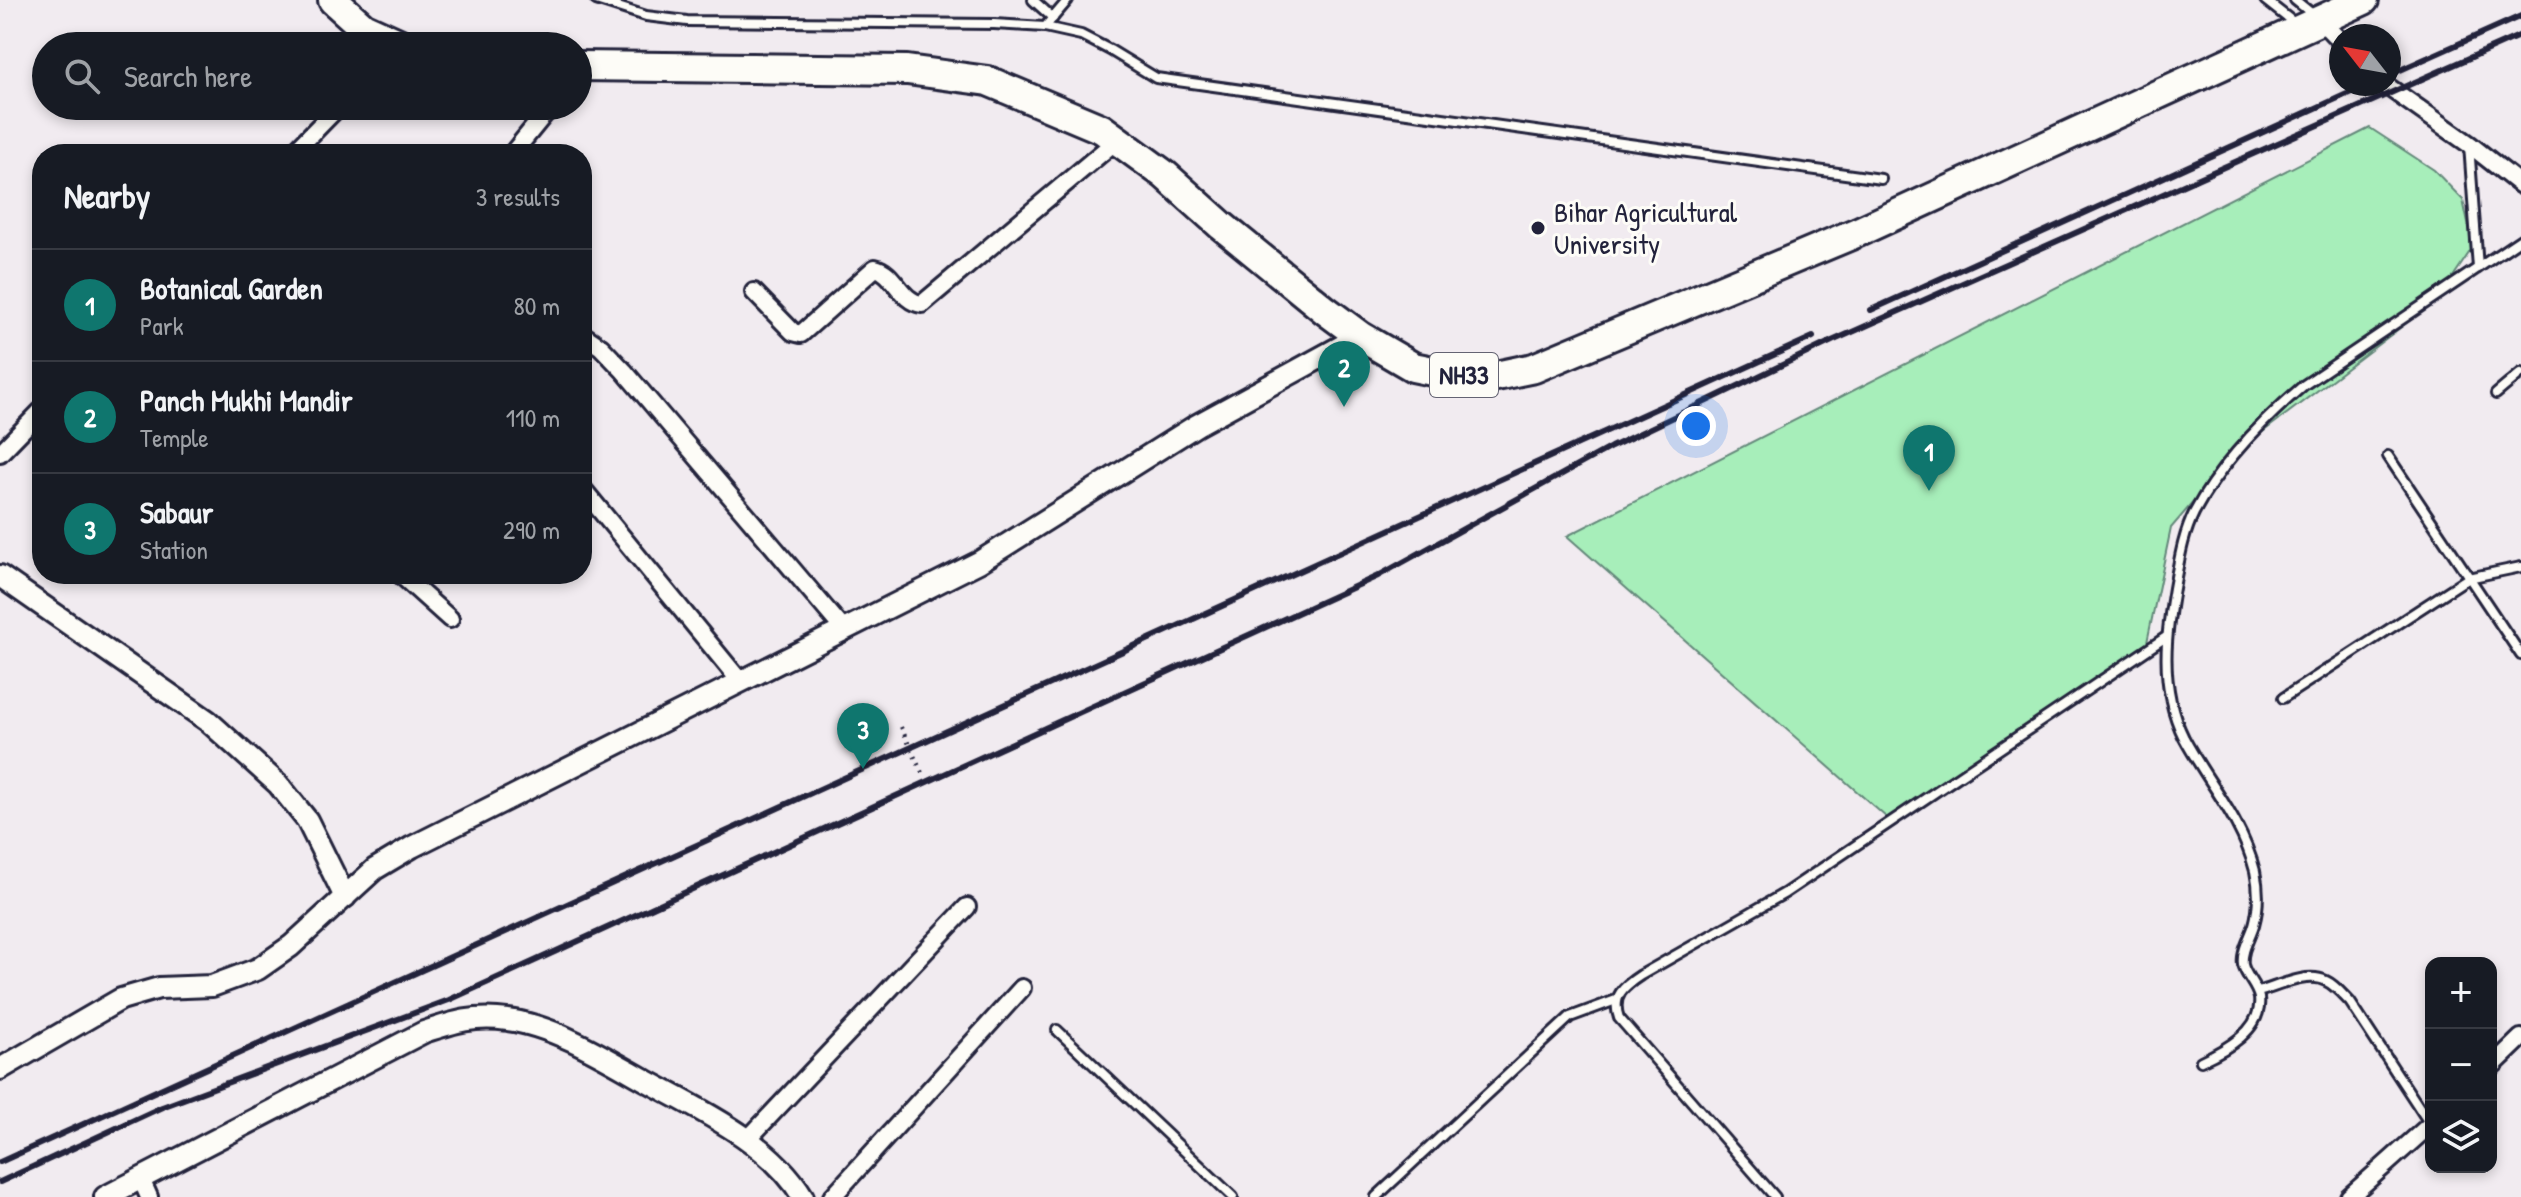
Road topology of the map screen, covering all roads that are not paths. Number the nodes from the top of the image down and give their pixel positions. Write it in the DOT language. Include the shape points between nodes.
graph roads {
  1 [pos="333,0"];
  2 [pos="596,0"];
  3 [pos="1033,0"];
  4 [pos="1068,0"];
  5 [pos="2265,0"];
  6 [pos="2295,0"];
  7 [pos="2364,0"];
  8 [pos="1053,18"];
  9 [pos="2311,24"];
  10 [pos="1045,27"];
  11 [pos="374,32"];
  12 [pos="2329,35"];
  13 [pos="592,68"];
  14 [pos="2401,96"];
  15 [pos="325,120"];
  16 [pos="540,120"];
  17 [pos="1117,140"];
  18 [pos="302,144"];
  19 [pos="520,144"];
  20 [pos="2469,144"];
  21 [pos="2497,166"];
  22 [pos="2521,167"];
  23 [pos="1881,179"];
  24 [pos="2521,185"];
  25 [pos="2521,239"];
  26 [pos="2478,268"];
  27 [pos="754,292"];
  28 [pos="1360,336"];
  29 [pos="592,341"];
  30 [pos="2521,373"];
  31 [pos="2496,394"];
  32 [pos="32,420"];
  33 [pos="0,453"];
  34 [pos="2388,456"];
  35 [pos="592,500"];
  36 [pos="2521,567"];
  37 [pos="0,576"];
  38 [pos="2468,578"];
  39 [pos="411,584"];
  40 [pos="450,619"];
  41 [pos="843,629"];
  42 [pos="2166,637"];
  43 [pos="2521,655"];
  44 [pos="740,681"];
  45 [pos="2283,698"];
  46 [pos="345,897"];
  47 [pos="967,907"];
  48 [pos="1022,988"];
  49 [pos="2258,992"];
  50 [pos="1616,1000"];
  51 [pos="1057,1030"];
  52 [pos="2521,1038"];
  53 [pos="2201,1061"];
  54 [pos="2497,1061"];
  55 [pos="0,1069"];
  56 [pos="2425,1115"];
  57 [pos="2425,1129"];
  58 [pos="747,1140"];
  59 [pos="145,1188"];
  60 [pos="796,1193"];
  61 [pos="105,1197"];
  62 [pos="832,1197"];
  63 [pos="1233,1197"];
  64 [pos="1376,1197"];
  65 [pos="1775,1197"];
  66 [pos="2349,1197"];
  1 -- 11 [label="highway"];
  2 -- 10 [label="lane" via="646,16 687,21"];
  3 -- 8 [label="lane"];
  4 -- 8 [label="lane"];
  5 -- 9 [label="lane"];
  6 -- 9 [label="lane"];
  7 -- 9 [label="highway, NH33"];
  8 -- 10 [label="lane"];
  9 -- 12 [label="street"];
  9 -- 28 [label="highway, NH33" via="1858,232 1534,368 1496,376 1452,375 1413,367"];
  10 -- 23 [label="lane" via="1081,35 1156,78"];
  13 -- 17 [label="highway, NH33" via="907,70 988,81"];
  14 -- 20 [label="street"];
  15 -- 18 [label="street"];
  16 -- 19 [label="street"];
  17 -- 27 [label="street" via="922,304 906,297 875,268 801,334"];
  17 -- 28 [label="highway, NH33"];
  20 -- 21 [label="street"];
  20 -- 26 [label="lane"];
  21 -- 22 [label="street"];
  21 -- 24 [label="street"];
  25 -- 26 [label="lane"];
  26 -- 42 [label="lane" via="2304,385 2248,438 2193,515"];
  28 -- 41 [label="street" via="1197,425 979,562"];
  29 -- 41 [label="street" via="634,382"];
  30 -- 31 [label="lane"];
  32 -- 33 [label="street"];
  34 -- 38 [label="lane"];
  35 -- 44 [label="street"];
  36 -- 38 [label="lane"];
  37 -- 46 [label="street" via="208,721 278,784 307,820"];
  38 -- 43 [label="lane"];
  38 -- 45 [label="lane"];
  39 -- 40 [label="street"];
  41 -- 44 [label="street"];
  42 -- 49 [label="lane" via="2171,701 2183,736 2238,824 2256,875 2257,911 2243,964"];
  42 -- 50 [label="lane" via="1785,893 1641,975"];
  44 -- 46 [label="street" via="412,847 375,869"];
  46 -- 55 [label="street" via="258,969 212,986 159,988 121,999"];
  47 -- 58 [label="street"];
  48 -- 62 [label="street"];
  49 -- 53 [label="lane" via="2258,1010 2246,1030 2230,1047"];
  49 -- 56 [label="lane" via="2314,978 2334,986"];
  50 -- 64 [label="lane" via="1570,1017"];
  50 -- 65 [label="lane" via="1619,1018"];
  51 -- 63 [label="lane"];
  52 -- 54 [label="street"];
  57 -- 66 [label="street"];
  58 -- 59 [label="street" via="567,1038 509,1020 465,1019 424,1032"];
  58 -- 60 [label="street" via="775,1163"];
  59 -- 61 [label="street"];
}
